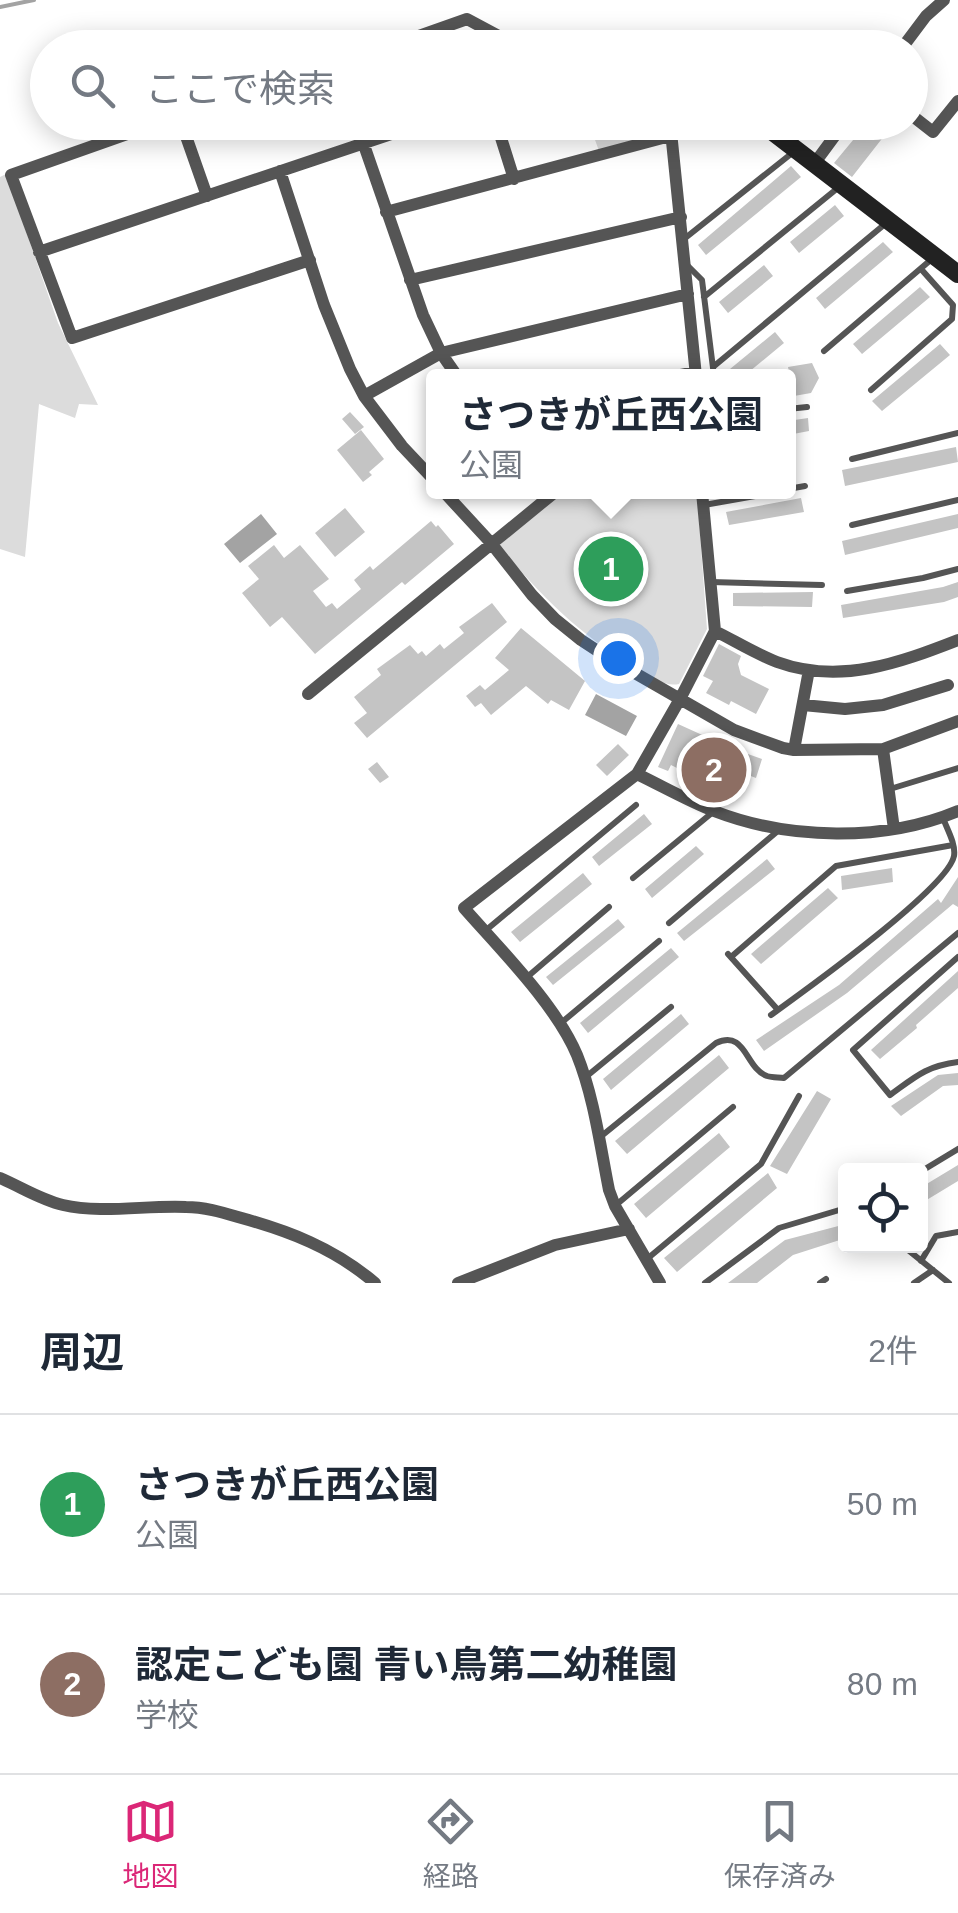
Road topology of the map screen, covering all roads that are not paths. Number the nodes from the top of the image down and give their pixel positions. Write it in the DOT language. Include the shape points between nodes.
graph roads {
  1 [pos="944,0"];
  2 [pos="436,30"];
  3 [pos="488,30"];
  4 [pos="916,30"];
  5 [pos="958,102"];
  6 [pos="928,128"];
  7 [pos="109,140"];
  8 [pos="188,140"];
  9 [pos="362,140"];
  10 [pos="375,140"];
  11 [pos="502,140"];
  12 [pos="635,140"];
  13 [pos="671,140"];
  14 [pos="783,140"];
  15 [pos="832,140"];
  16 [pos="363,144"];
  17 [pos="796,150"];
  18 [pos="814,164"];
  19 [pos="280,172"];
  20 [pos="514,178"];
  21 [pos="841,185"];
  22 [pos="208,196"];
  23 [pos="386,212"];
  24 [pos="681,217"];
  25 [pos="887,222"];
  26 [pos="683,240"];
  27 [pos="39,252"];
  28 [pos="310,260"];
  29 [pos="686,263"];
  30 [pos="928,263"];
  31 [pos="958,274"];
  32 [pos="410,280"];
  33 [pos="688,294"];
  34 [pos="704,297"];
  35 [pos="824,351"];
  36 [pos="441,353"];
  37 [pos="713,367"];
  38 [pos="452,369"];
  39 [pos="696,369"];
  40 [pos="871,390"];
  41 [pos="364,396"];
  42 [pos="808,406"];
  43 [pos="796,408"];
  44 [pos="958,433"];
  45 [pos="852,459"];
  46 [pos="426,472"];
  47 [pos="805,486"];
  48 [pos="796,488"];
  49 [pos="450,499"];
  50 [pos="544,499"];
  51 [pos="702,499"];
  52 [pos="958,500"];
  53 [pos="852,525"];
  54 [pos="490,543"];
  55 [pos="958,569"];
  56 [pos="710,582"];
  57 [pos="822,585"];
  58 [pos="847,591"];
  59 [pos="715,630"];
  60 [pos="958,640"];
  61 [pos="810,670"];
  62 [pos="948,685"];
  63 [pos="308,694"];
  64 [pos="680,699"];
  65 [pos="803,705"];
  66 [pos="958,721"];
  67 [pos="883,749"];
  68 [pos="794,750"];
  69 [pos="958,768"];
  70 [pos="637,774"];
  71 [pos="888,790"];
  72 [pos="636,804"];
  73 [pos="714,811"];
  74 [pos="958,811"];
  75 [pos="942,818"];
  76 [pos="781,828"];
  77 [pos="894,829"];
  78 [pos="953,844"];
  79 [pos="632,878"];
  80 [pos="609,908"];
  81 [pos="669,923"];
  82 [pos="484,932"];
  83 [pos="958,932"];
  84 [pos="659,941"];
  85 [pos="958,957"];
  86 [pos="525,979"];
  87 [pos="671,1007"];
  88 [pos="560,1024"];
  89 [pos="958,1062"];
  90 [pos="584,1077"];
  91 [pos="799,1096"];
  92 [pos="733,1107"];
  93 [pos="598,1139"];
  94 [pos="958,1149"];
  95 [pos="928,1167"];
  96 [pos="0,1178"];
  97 [pos="615,1206"];
  98 [pos="838,1210"];
  99 [pos="629,1229"];
  100 [pos="958,1232"];
  101 [pos="911,1253"];
  102 [pos="646,1260"];
  103 [pos="921,1261"];
  104 [pos="933,1270"];
  105 [pos="375,1283"];
  106 [pos="458,1283"];
  107 [pos="660,1283"];
  108 [pos="705,1283"];
  109 [pos="914,1283"];
  110 [pos="949,1283"];
  1 -- 4 [label="street"];
  2 -- 3 [label="street" via="467,19"];
  5 -- 6 [label="street" via="934,132"];
  7 -- 27 [label="street" via="11,174"];
  8 -- 22 [label="street"];
  9 -- 16 [label="street"];
  10 -- 16 [label="street"];
  11 -- 20 [label="street"];
  12 -- 20 [label="street"];
  13 -- 24 [label="street"];
  14 -- 17 [label="street"];
  15 -- 18 [label="street"];
  16 -- 19 [label="street"];
  16 -- 23 [label="street"];
  17 -- 18 [label="street"];
  17 -- 26 [label="lane"];
  18 -- 21 [label="street"];
  19 -- 22 [label="street"];
  19 -- 28 [label="street"];
  20 -- 23 [label="street"];
  21 -- 25 [label="street"];
  21 -- 34 [label="lane"];
  22 -- 27 [label="street"];
  23 -- 32 [label="street"];
  24 -- 26 [label="street"];
  24 -- 32 [label="street"];
  25 -- 30 [label="street"];
  25 -- 37 [label="lane"];
  26 -- 29 [label="street"];
  27 -- 28 [label="street" via="72,338"];
  28 -- 41 [label="street"];
  29 -- 33 [label="street"];
  29 -- 34 [label="lane" via="702,280"];
  30 -- 31 [label="street"];
  30 -- 35 [label="lane"];
  30 -- 40 [label="lane" via="953,305 952,318"];
  32 -- 36 [label="street"];
  33 -- 36 [label="street"];
  33 -- 39 [label="street"];
  34 -- 37 [label="lane"];
  36 -- 38 [label="street"];
  36 -- 41 [label="street"];
  41 -- 46 [label="street"];
  42 -- 43 [label="lane"];
  44 -- 45 [label="lane"];
  47 -- 48 [label="lane"];
  49 -- 54 [label="street"];
  50 -- 54 [label="street"];
  51 -- 56 [label="street"];
  52 -- 53 [label="lane"];
  54 -- 63 [label="street"];
  54 -- 64 [label="street" via="555,619"];
  55 -- 58 [label="lane"];
  56 -- 57 [label="lane"];
  56 -- 59 [label="street"];
  59 -- 61 [label="street" via="776,662"];
  59 -- 64 [label="street"];
  60 -- 61 [label="street" via="867,670"];
  61 -- 65 [label="street"];
  62 -- 65 [label="street" via="884,705"];
  64 -- 68 [label="street" via="734,730"];
  64 -- 70 [label="street"];
  65 -- 68 [label="street"];
  66 -- 67 [label="street"];
  67 -- 68 [label="street"];
  67 -- 71 [label="street"];
  69 -- 71 [label="lane"];
  70 -- 73 [label="street"];
  70 -- 82 [label="street" via="464,908"];
  71 -- 77 [label="street"];
  72 -- 82 [label="lane"];
  73 -- 76 [label="street"];
  73 -- 79 [label="lane"];
  74 -- 75 [label="street"];
  75 -- 77 [label="street"];
  75 -- 78 [label="lane"];
  76 -- 77 [label="street"];
  76 -- 81 [label="lane"];
  78 -- 78 [label="lane" via="951,863 933,888 775,1012 729,956 836,866"];
  80 -- 86 [label="lane"];
  82 -- 86 [label="street"];
  83 -- 93 [label="lane" via="784,1078 766,1076 737,1043 723,1040"];
  84 -- 88 [label="lane"];
  85 -- 89 [label="lane" via="853,1050 890,1094 926,1069"];
  86 -- 88 [label="street"];
  87 -- 90 [label="lane"];
  88 -- 90 [label="street"];
  90 -- 93 [label="street"];
  91 -- 102 [label="lane" via="760,1164"];
  92 -- 97 [label="lane"];
  93 -- 97 [label="street"];
  94 -- 95 [label="lane"];
  96 -- 105 [label="street" via="75,1208 187,1207 254,1221 320,1244"];
  97 -- 99 [label="street"];
  98 -- 108 [label="lane" via="779,1228"];
  99 -- 102 [label="street"];
  99 -- 106 [label="street" via="545,1248"];
  100 -- 103 [label="lane" via="936,1236"];
  101 -- 103 [label="lane"];
  102 -- 107 [label="street"];
  103 -- 104 [label="lane"];
  104 -- 109 [label="lane"];
  104 -- 110 [label="lane"];
}
